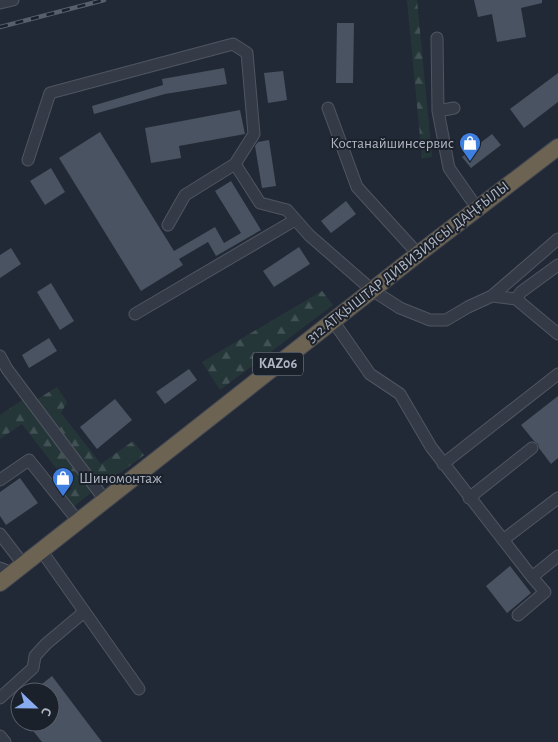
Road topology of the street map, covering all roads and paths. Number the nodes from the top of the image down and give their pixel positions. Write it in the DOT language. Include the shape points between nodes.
graph roads {
  1 [pos="13,0"];
  2 [pos="0,3"];
  3 [pos="437,38"];
  4 [pos="328,108"];
  5 [pos="454,108"];
  6 [pos="438,111"];
  7 [pos="558,147"];
  8 [pos="28,160"];
  9 [pos="235,164"];
  10 [pos="477,208"];
  11 [pos="295,220"];
  12 [pos="168,225"];
  13 [pos="558,239"];
  14 [pos="418,254"];
  15 [pos="558,265"];
  16 [pos="372,290"];
  17 [pos="492,296"];
  18 [pos="516,299"];
  19 [pos="135,314"];
  20 [pos="333,321"];
  21 [pos="558,334"];
  22 [pos="0,356"];
  23 [pos="558,374"];
  24 [pos="532,448"];
  25 [pos="443,464"];
  26 [pos="0,480"];
  27 [pos="469,498"];
  28 [pos="558,498"];
  29 [pos="105,500"];
  30 [pos="78,521"];
  31 [pos="0,534"];
  32 [pos="503,540"];
  33 [pos="41,550"];
  34 [pos="558,556"];
  35 [pos="9,572"];
  36 [pos="532,577"];
  37 [pos="84,612"];
  38 [pos="518,615"];
  39 [pos="139,689"];
  40 [pos="0,698"];
  41 [pos="0,736"];
  42 [pos="5,742"];
  1 -- 2 [label="lane"];
  3 -- 6 [label="lane"];
  4 -- 14 [label="lane" via="357,187"];
  5 -- 6 [label="lane"];
  6 -- 10 [label="lane" via="449,168"];
  7 -- 10 [label="highway, 312 АТҚЫШТАР ДИВИЗИЯСЫ ДАҢҒЫЛЫ / KАZ06"];
  8 -- 9 [label="lane" via="50,93 233,44 247,53 254,134"];
  9 -- 11 [label="lane" via="260,203 287,210"];
  9 -- 12 [label="lane" via="185,195"];
  10 -- 14 [label="highway, 312 АТҚЫШТАР ДИВИЗИЯСЫ ДАҢҒЫЛЫ / KАZ06"];
  11 -- 16 [label="lane"];
  11 -- 19 [label="lane"];
  13 -- 17 [label="lane"];
  14 -- 16 [label="highway, 312 АТҚЫШТАР ДИВИЗИЯСЫ ДАҢҒЫЛЫ / KАZ06"];
  15 -- 18 [label="lane"];
  16 -- 17 [label="lane" via="400,308 430,320 446,320"];
  16 -- 20 [label="highway, 312 АТҚЫШТАР ДИВИЗИЯСЫ ДАҢҒЫЛЫ / KАZ06"];
  17 -- 18 [label="lane"];
  18 -- 21 [label="lane"];
  20 -- 25 [label="lane" via="370,374 400,394"];
  20 -- 29 [label="highway, 312 АТҚЫШТАР ДИВИЗИЯСЫ ДАҢҒЫЛЫ / KАZ06"];
  22 -- 29 [label="lane"];
  23 -- 25 [label="lane"];
  24 -- 27 [label="lane"];
  25 -- 27 [label="lane"];
  26 -- 30 [label="lane" via="29,460"];
  27 -- 32 [label="lane"];
  28 -- 32 [label="lane"];
  29 -- 30 [label="highway, 312 АТҚЫШТАР ДИВИЗИЯСЫ ДАҢҒЫЛЫ / KАZ06"];
  30 -- 33 [label="highway, 312 АТҚЫШТАР ДИВИЗИЯСЫ ДАҢҒЫЛЫ / KАZ06"];
  31 -- 35 [label="lane"];
  32 -- 36 [label="lane"];
  33 -- 35 [label="highway, 312 АТҚЫШТАР ДИВИЗИЯСЫ ДАҢҒЫЛЫ / KАZ06"];
  33 -- 37 [label="lane"];
  34 -- 36 [label="lane"];
  36 -- 38 [label="lane" via="546,592"];
  37 -- 39 [label="lane"];
  37 -- 40 [label="lane" via="46,644 35,656 32,668"];
  41 -- 42 [label="lane"];
}
